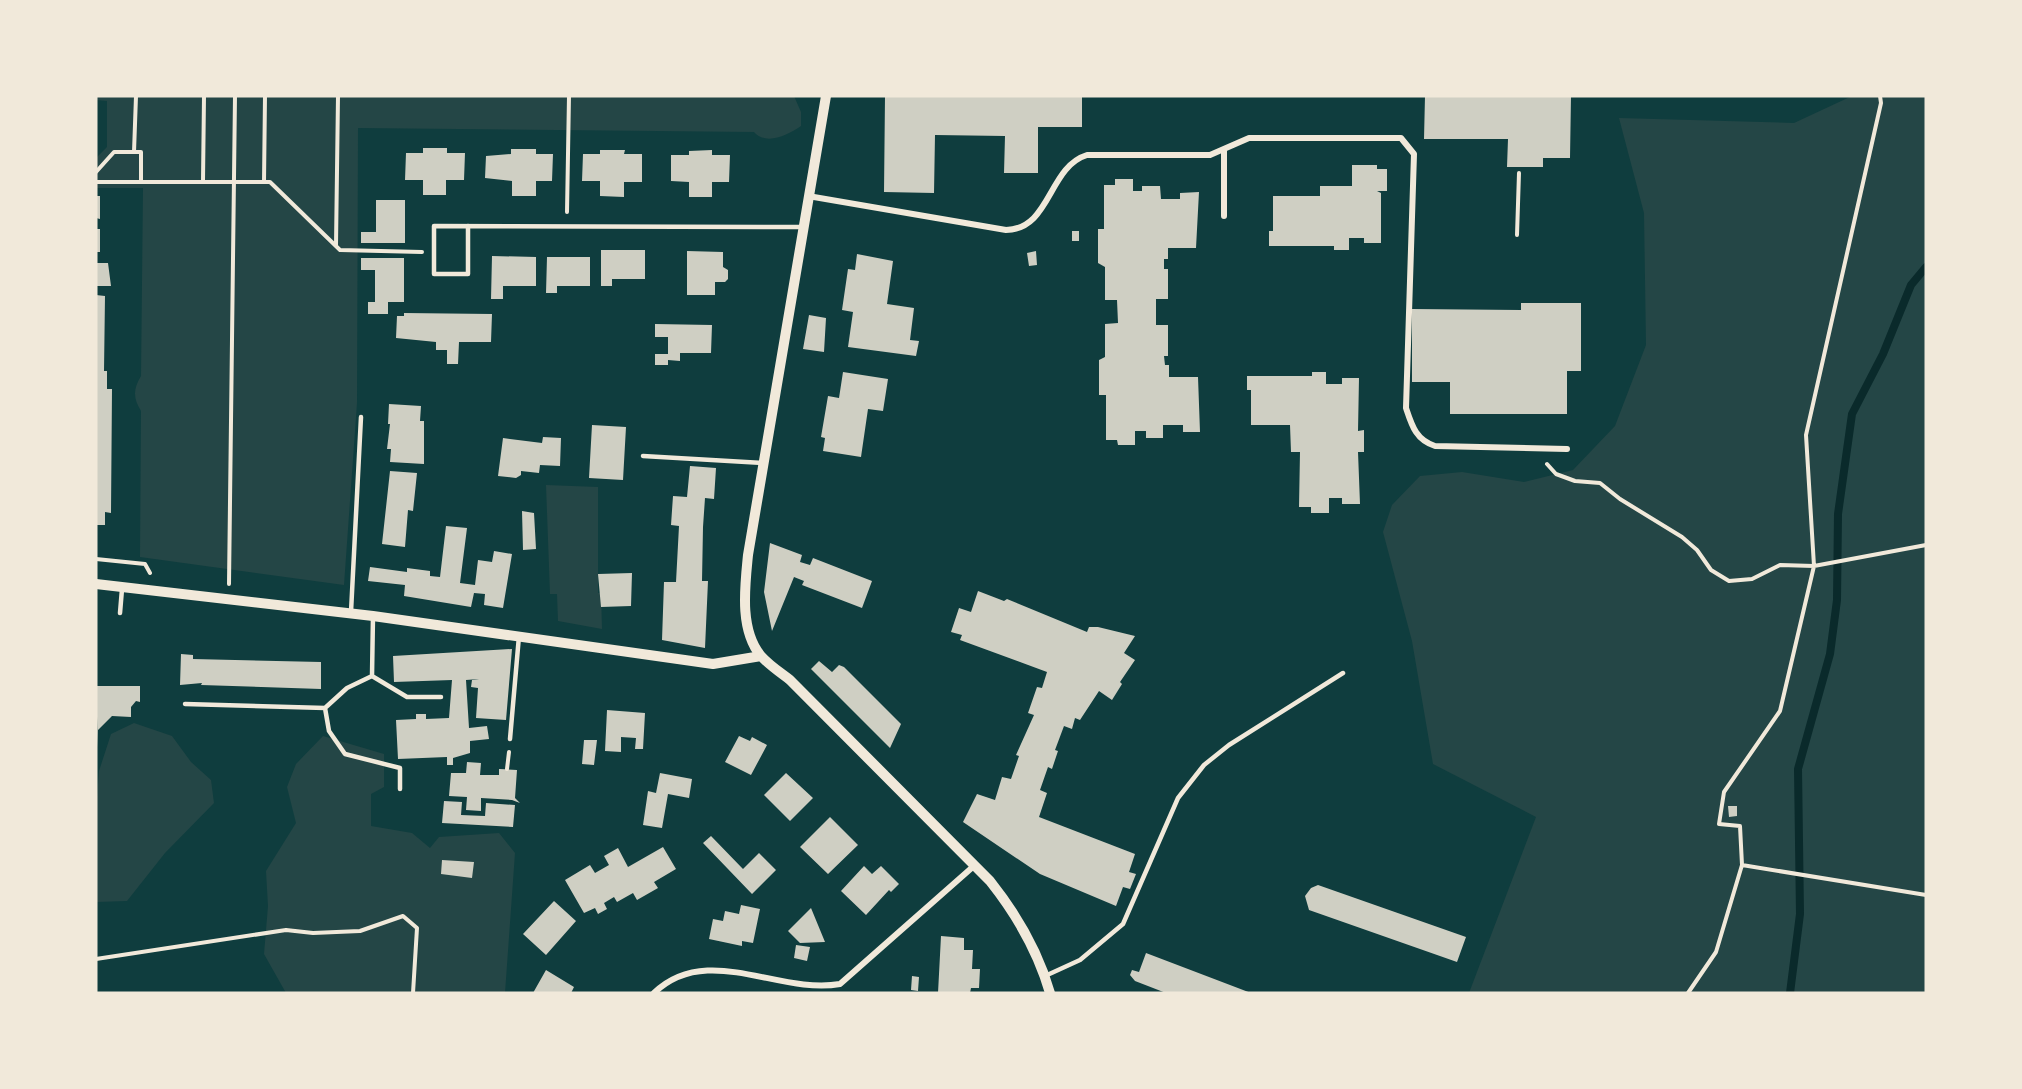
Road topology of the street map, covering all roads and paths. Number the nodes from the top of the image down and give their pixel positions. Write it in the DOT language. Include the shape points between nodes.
graph roads {
  1 [pos="136,96"];
  2 [pos="204,96"];
  3 [pos="235,96"];
  4 [pos="266,96"];
  5 [pos="338,96"];
  6 [pos="568,96"];
  7 [pos="826,96"];
  8 [pos="1880,96"];
  9 [pos="1224,149"];
  10 [pos="134,152"];
  11 [pos="96,172"];
  12 [pos="1519,172"];
  13 [pos="141,181"];
  14 [pos="203,181"];
  15 [pos="96,182"];
  16 [pos="234,182"];
  17 [pos="264,182"];
  18 [pos="808,196"];
  19 [pos="1224,216"];
  20 [pos="567,225"];
  21 [pos="468,226"];
  22 [pos="802,227"];
  23 [pos="1518,235"];
  24 [pos="336,246"];
  25 [pos="434,252"];
  26 [pos="361,417"];
  27 [pos="1534,448"];
  28 [pos="1567,448"];
  29 [pos="643,456"];
  30 [pos="762,464"];
  31 [pos="1926,545"];
  32 [pos="96,558"];
  33 [pos="1814,566"];
  34 [pos="96,584"];
  35 [pos="122,586"];
  36 [pos="160,591"];
  37 [pos="229,599"];
  38 [pos="120,613"];
  39 [pos="351,613"];
  40 [pos="373,616"];
  41 [pos="519,636"];
  42 [pos="761,656"];
  43 [pos="1343,673"];
  44 [pos="372,676"];
  45 [pos="441,697"];
  46 [pos="185,704"];
  47 [pos="325,708"];
  48 [pos="510,739"];
  49 [pos="400,789"];
  50 [pos="976,864"];
  51 [pos="1742,865"];
  52 [pos="1926,895"];
  53 [pos="96,959"];
  54 [pos="1045,976"];
  55 [pos="412,993"];
  56 [pos="654,993"];
  57 [pos="1050,993"];
  58 [pos="1688,993"];
  1 -- 10 [label="path"];
  2 -- 14 [label="path"];
  3 -- 16 [label="path"];
  4 -- 17 [label="path"];
  5 -- 24 [label="path"];
  6 -- 20 [label="path"];
  7 -- 18 [label="street"];
  8 -- 33 [label="path" via="1806,435"];
  9 -- 18 [label="street" via="1210,155 1087,155 1076,159 1038,214 1018,230"];
  9 -- 19 [label="street"];
  9 -- 27 [label="street" via="1249,138 1401,138 1414,154 1406,408 1413,430 1426,443 1436,446"];
  10 -- 11 [label="path" via="114,152"];
  10 -- 13 [label="path" via="141,152"];
  12 -- 23 [label="path"];
  13 -- 14 [label="path"];
  13 -- 15 [label="path"];
  14 -- 16 [label="path"];
  16 -- 17 [label="path"];
  16 -- 37 [label="path"];
  17 -- 24 [label="path" via="270,182"];
  18 -- 22 [label="street"];
  20 -- 21 [label="lane"];
  20 -- 22 [label="lane"];
  21 -- 25 [label="lane" via="434,226"];
  21 -- 25 [label="lane" via="468,274 434,274"];
  22 -- 30 [label="street"];
  24 -- 25 [label="path" via="343,250"];
  26 -- 39 [label="lane"];
  27 -- 28 [label="street"];
  27 -- 33 [label="path" via="1556,474 1575,481 1600,483 1620,500 1682,537 1711,570 1729,581 1752,579 1780,565"];
  29 -- 30 [label="lane"];
  30 -- 42 [label="street" via="745,580 749,630"];
  31 -- 33 [label="path"];
  32 -- 36 [label="path" via="145,564"];
  33 -- 51 [label="path" via="1780,711 1724,792 1719,824 1740,826"];
  34 -- 35 [label="street"];
  35 -- 36 [label="street"];
  35 -- 38 [label="lane"];
  36 -- 37 [label="street"];
  37 -- 39 [label="street"];
  39 -- 40 [label="street"];
  40 -- 41 [label="street"];
  40 -- 44 [label="lane"];
  41 -- 42 [label="street" via="713,664"];
  41 -- 48 [label="lane"];
  42 -- 50 [label="street"];
  43 -- 54 [label="lane" via="1204,765 1178,798 1123,924 1080,960"];
  44 -- 45 [label="lane" via="407,697"];
  44 -- 47 [label="lane" via="347,688"];
  46 -- 47 [label="lane"];
  47 -- 49 [label="lane" via="329,731 345,754 400,768"];
  50 -- 54 [label="street" via="1017,917"];
  50 -- 56 [label="street" via="840,984 812,985 708,970 678,976"];
  51 -- 52 [label="path"];
  51 -- 58 [label="path" via="1716,952"];
  53 -- 55 [label="path" via="286,930 360,931 403,916 417,928"];
  54 -- 57 [label="street"];
}
